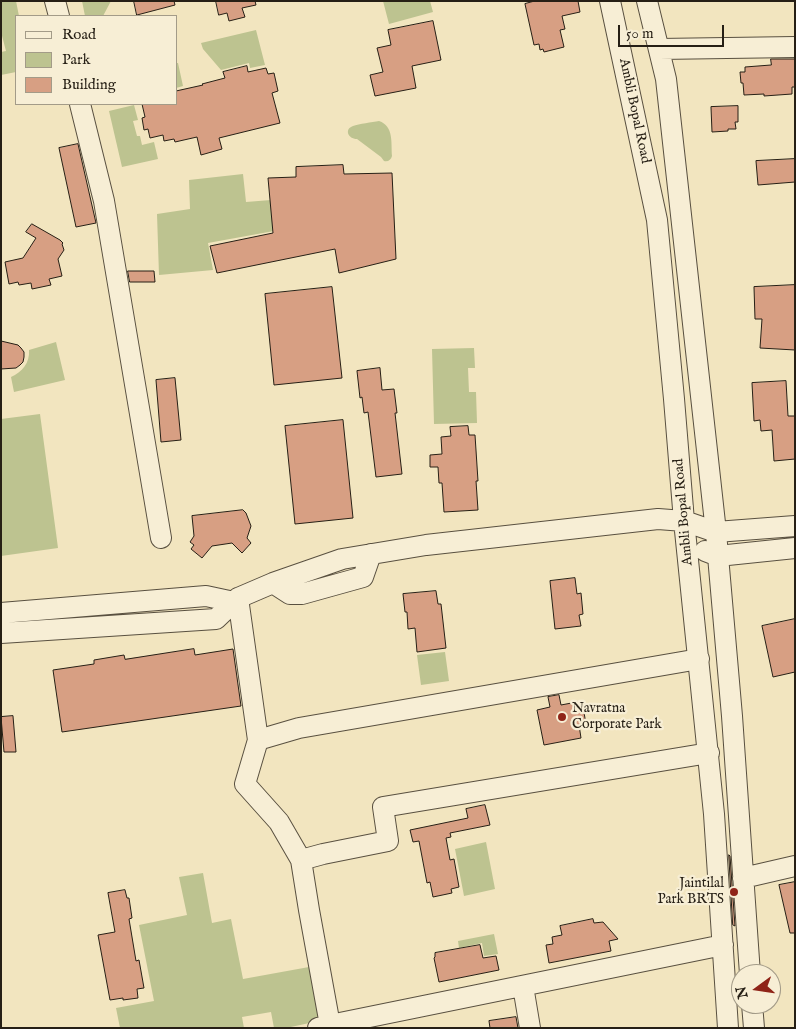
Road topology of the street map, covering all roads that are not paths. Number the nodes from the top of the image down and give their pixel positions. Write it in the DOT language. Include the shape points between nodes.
graph roads {
  1 [pos="55,1"];
  2 [pos="610,1"];
  3 [pos="647,1"];
  4 [pos="59,15"];
  5 [pos="795,47"];
  6 [pos="659,49"];
  7 [pos="80,105"];
  8 [pos="658,519"];
  9 [pos="684,521"];
  10 [pos="795,526"];
  11 [pos="716,532"];
  12 [pos="161,538"];
  13 [pos="687,545"];
  14 [pos="795,548"];
  15 [pos="718,556"];
  16 [pos="236,600"];
  17 [pos="1,613"];
  18 [pos="1,633"];
  19 [pos="699,658"];
  20 [pos="258,740"];
  21 [pos="709,753"];
  22 [pos="301,860"];
  23 [pos="795,866"];
  24 [pos="744,878"];
  25 [pos="723,945"];
  26 [pos="749,964"];
  27 [pos="523,986"];
  28 [pos="753,1014"];
  29 [pos="324,1026"];
  30 [pos="530,1028"];
  31 [pos="728,1028"];
  32 [pos="754,1028"];
  1 -- 4 [label="street"];
  2 -- 9 [label="street, Ambli Bopal Road" via="656,220"];
  3 -- 6 [label="street, Ambli Bopal Road"];
  5 -- 6 [label="street"];
  6 -- 11 [label="street, Ambli Bopal Road" via="666,79"];
  7 -- 12 [label="street" via="104,201"];
  8 -- 9 [label="street"];
  8 -- 13 [label="street"];
  8 -- 16 [label="street" via="426,545 342,559 273,583"];
  9 -- 11 [label="street"];
  9 -- 13 [label="street, Ambli Bopal Road"];
  10 -- 11 [label="street"];
  11 -- 15 [label="street, Ambli Bopal Road"];
  13 -- 15 [label="street"];
  13 -- 19 [label="street, Ambli Bopal Road"];
  14 -- 15 [label="street"];
  15 -- 24 [label="street, Ambli Bopal Road"];
  16 -- 17 [label="street" via="206,596"];
  16 -- 18 [label="street" via="216,618"];
  16 -- 20 [label="street"];
  19 -- 20 [label="street" via="300,728"];
  19 -- 21 [label="street, Ambli Bopal Road"];
  20 -- 22 [label="street" via="245,784 279,822"];
  21 -- 22 [label="street" via="383,807 388,841"];
  21 -- 25 [label="street, Ambli Bopal Road"];
  22 -- 29 [label="street"];
  23 -- 24 [label="street"];
  24 -- 26 [label="street, Ambli Bopal Road"];
  25 -- 27 [label="street"];
  25 -- 31 [label="street, Ambli Bopal Road"];
  27 -- 29 [label="street"];
  27 -- 30 [label="street"];
  28 -- 32 [label="street"];
}
